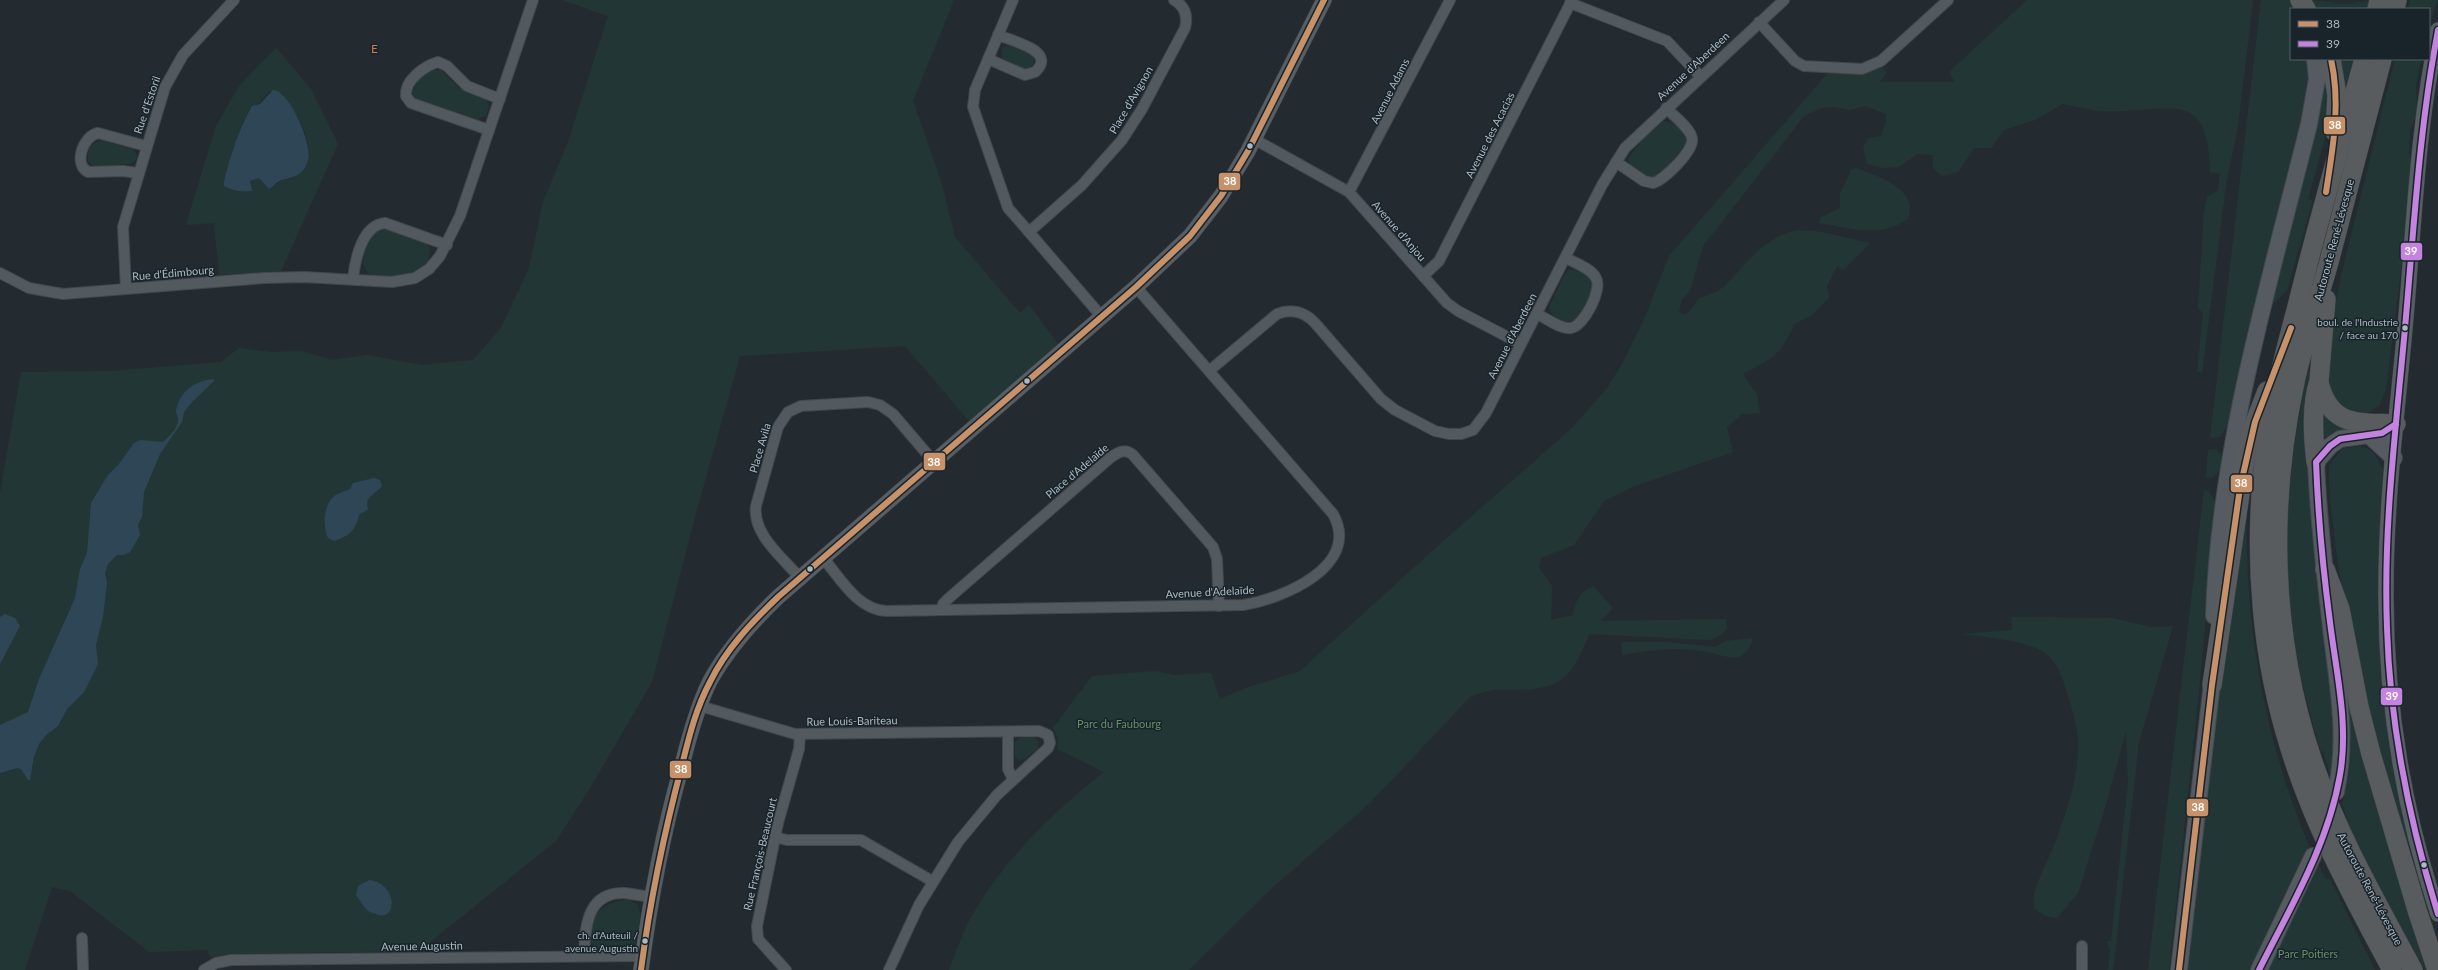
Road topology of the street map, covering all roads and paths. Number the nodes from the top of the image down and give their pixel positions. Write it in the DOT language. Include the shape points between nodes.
graph roads {
  1 [pos="234,0"];
  2 [pos="533,0"];
  3 [pos="1013,0"];
  4 [pos="1174,0"];
  5 [pos="1324,0"];
  6 [pos="1450,0"];
  7 [pos="1784,0"];
  8 [pos="1948,0"];
  9 [pos="1571,2"];
  10 [pos="1759,22"];
  11 [pos="2438,30"];
  12 [pos="998,35"];
  13 [pos="988,59"];
  14 [pos="2315,60"];
  15 [pos="2331,60"];
  16 [pos="2364,60"];
  17 [pos="2382,60"];
  18 [pos="1700,76"];
  19 [pos="500,99"];
  20 [pos="1666,108"];
  21 [pos="489,130"];
  22 [pos="1254,139"];
  23 [pos="146,146"];
  24 [pos="1616,162"];
  25 [pos="138,173"];
  26 [pos="1350,192"];
  27 [pos="2326,192"];
  28 [pos="1029,232"];
  29 [pos="447,245"];
  30 [pos="1566,258"];
  31 [pos="2328,265"];
  32 [pos="0,273"];
  33 [pos="1423,276"];
  34 [pos="353,279"];
  35 [pos="1136,287"];
  36 [pos="126,289"];
  37 [pos="1537,314"];
  38 [pos="1102,317"];
  39 [pos="2291,328"];
  40 [pos="1521,344"];
  41 [pos="1209,371"];
  42 [pos="2319,381"];
  43 [pos="2396,424"];
  44 [pos="2370,436"];
  45 [pos="2394,458"];
  46 [pos="934,462"];
  47 [pos="2316,462"];
  48 [pos="823,558"];
  49 [pos="2324,569"];
  50 [pos="800,578"];
  51 [pos="1219,606"];
  52 [pos="942,610"];
  53 [pos="2212,685"];
  54 [pos="700,706"];
  55 [pos="1008,732"];
  56 [pos="800,734"];
  57 [pos="1013,778"];
  58 [pos="2336,792"];
  59 [pos="775,837"];
  60 [pos="2313,856"];
  61 [pos="932,881"];
  62 [pos="2433,884"];
  63 [pos="652,897"];
  64 [pos="2438,914"];
  65 [pos="82,938"];
  66 [pos="2082,946"];
  67 [pos="584,956"];
  68 [pos="642,963"];
  69 [pos="83,970"];
  70 [pos="204,970"];
  71 [pos="786,970"];
  72 [pos="889,970"];
  73 [pos="2082,970"];
  74 [pos="2179,970"];
  75 [pos="2259,970"];
  76 [pos="2392,970"];
  77 [pos="2413,970"];
  78 [pos="2437,970"];
  1 -- 23 [label="street, Rue d'Estoril" via="189,48 176,66 165,87"];
  2 -- 19 [label="street, Rue d'Édimbourg"];
  3 -- 12 [label="street"];
  4 -- 28 [label="street, Place d'Avignon" via="1185,10 1184,28 1136,120 1100,167"];
  5 -- 22 [label="street"];
  6 -- 26 [label="street, Avenue Adams"];
  7 -- 10 [label="street, Avenue d'Aberdeen"];
  8 -- 10 [label="street" via="1881,61 1862,69 1804,66 1795,61"];
  9 -- 18 [label="street" via="1667,41"];
  9 -- 33 [label="street, Avenue des Acacias" via="1439,260"];
  10 -- 18 [label="street, Avenue d'Aberdeen"];
  11 -- 43 [label="street" via="2425,99"];
  12 -- 13 [label="street"];
  12 -- 13 [label="street" via="1036,51 1041,64 1035,72 1025,75"];
  13 -- 28 [label="street" via="973,96 974,113 1008,208"];
  14 -- 53 [label="main road" via="2317,79 2313,105 2243,398 2230,467 2215,607"];
  15 -- 27 [label="highway" via="2338,108"];
  16 -- 27 [label="highway, Autoroute René-Lévesque"];
  17 -- 31 [label="highway, Autoroute René-Lévesque"];
  18 -- 20 [label="street, Avenue d'Aberdeen"];
  19 -- 21 [label="street, Rue d'Édimbourg"];
  19 -- 21 [label="street" via="467,86 446,66 438,62 428,66 407,86 406,96 411,104"];
  20 -- 24 [label="street, Avenue d'Aberdeen" via="1630,142"];
  20 -- 24 [label="street" via="1691,136 1692,142 1688,152 1664,178 1656,183 1647,182"];
  21 -- 29 [label="street, Rue d'Édimbourg" via="460,216"];
  22 -- 26 [label="street, Avenue d'Anjou"];
  22 -- 35 [label="street" via="1228,186 1207,216 1172,254"];
  23 -- 25 [label="street, Rue d'Estoril"];
  23 -- 25 [label="street, Rue d'Estoril" via="98,133 87,139 83,149 82,167 88,172"];
  24 -- 30 [label="street, Avenue d'Aberdeen"];
  25 -- 36 [label="street, Rue d'Estoril" via="123,227"];
  26 -- 33 [label="street, Avenue d'Anjou"];
  27 -- 39 [label="highway, Autoroute René-Lévesque"];
  28 -- 38 [label="street"];
  29 -- 34 [label="street, Rue d'Édimbourg" via="429,269 410,280 392,282"];
  29 -- 34 [label="street" via="385,223 378,224 370,230 364,240"];
  30 -- 37 [label="street, Avenue d'Aberdeen"];
  30 -- 37 [label="street" via="1590,272 1598,281 1598,291 1584,319 1576,326 1567,328"];
  31 -- 42 [label="highway"];
  31 -- 77 [label="highway, Autoroute René-Lévesque" via="2300,359 2284,445 2277,531 2282,625 2301,723 2323,789 2352,858"];
  32 -- 36 [label="street, Rue d'Édimbourg" via="22,285 52,294"];
  33 -- 40 [label="street, Avenue d'Anjou" via="1447,303 1458,311"];
  34 -- 36 [label="street, Rue d'Édimbourg" via="264,278"];
  35 -- 38 [label="street"];
  35 -- 41 [label="street, Avenue d'Adelaïde"];
  37 -- 40 [label="street, Avenue d'Aberdeen"];
  38 -- 46 [label="street"];
  39 -- 53 [label="highway" via="2248,446"];
  39 -- 76 [label="highway, Autoroute René-Lévesque" via="2271,416 2262,492 2262,592 2271,667 2283,725 2306,796 2338,868"];
  40 -- 41 [label="street, Avenue d'Aberdeen" via="1481,421 1472,430 1455,435 1435,431 1390,408 1315,323 1300,312 1287,311 1277,314"];
  41 -- 51 [label="street, Avenue d'Adelaïde" via="1328,508 1336,521 1340,538 1330,562 1290,591 1265,601"];
  42 -- 43 [label="highway" via="2327,405 2341,418 2355,422"];
  42 -- 47 [label="highway" via="2315,394 2314,418"];
  43 -- 44 [label="main road" via="2382,433"];
  43 -- 45 [label="street"];
  44 -- 45 [label="main road"];
  44 -- 47 [label="main road" via="2340,439"];
  45 -- 62 [label="street" via="2386,589 2391,692 2404,784 2417,847"];
  46 -- 48 [label="street"];
  46 -- 50 [label="street, Place Avila" via="893,414 880,404 868,402 801,406 788,412 778,427 756,506 756,518 763,535"];
  47 -- 49 [label="main road"];
  48 -- 50 [label="street"];
  48 -- 52 [label="street, Avenue d'Adelaïde" via="856,598 871,609"];
  49 -- 58 [label="main road" via="2342,719 2343,748"];
  49 -- 78 [label="highway" via="2340,609 2371,754"];
  50 -- 54 [label="street" via="765,610 731,649 714,675"];
  51 -- 52 [label="street, Avenue d'Adelaïde"];
  51 -- 52 [label="street, Place d'Adelaïde" via="1217,559 1213,547 1133,455 1126,451 1115,454 1086,478 948,598"];
  53 -- 74 [label="main road"];
  54 -- 56 [label="street, Rue Louis-Bariteau" via="789,733"];
  54 -- 63 [label="street" via="673,796"];
  55 -- 56 [label="street, Rue Louis-Bariteau"];
  55 -- 57 [label="street" via="1008,769"];
  55 -- 57 [label="street, Rue Louis-Bariteau" via="1039,731 1050,738 1048,748"];
  56 -- 59 [label="street, Rue François-Beaucourt" via="799,749"];
  57 -- 61 [label="street, Rue Louis-Bariteau" via="969,828"];
  59 -- 61 [label="street" via="787,840 861,840"];
  59 -- 71 [label="street, Rue François-Beaucourt" via="757,919 757,934"];
  60 -- 75 [label="main road"];
  61 -- 72 [label="street, Rue Louis-Bariteau"];
  62 -- 64 [label="street"];
  63 -- 67 [label="street" via="623,893 599,903 588,917"];
  63 -- 68 [label="street"];
  65 -- 69 [label="street"];
  66 -- 73 [label="street"];
  67 -- 68 [label="street, Avenue Augustin"];
  67 -- 70 [label="street, Avenue Augustin" via="231,960 216,963"];
}
